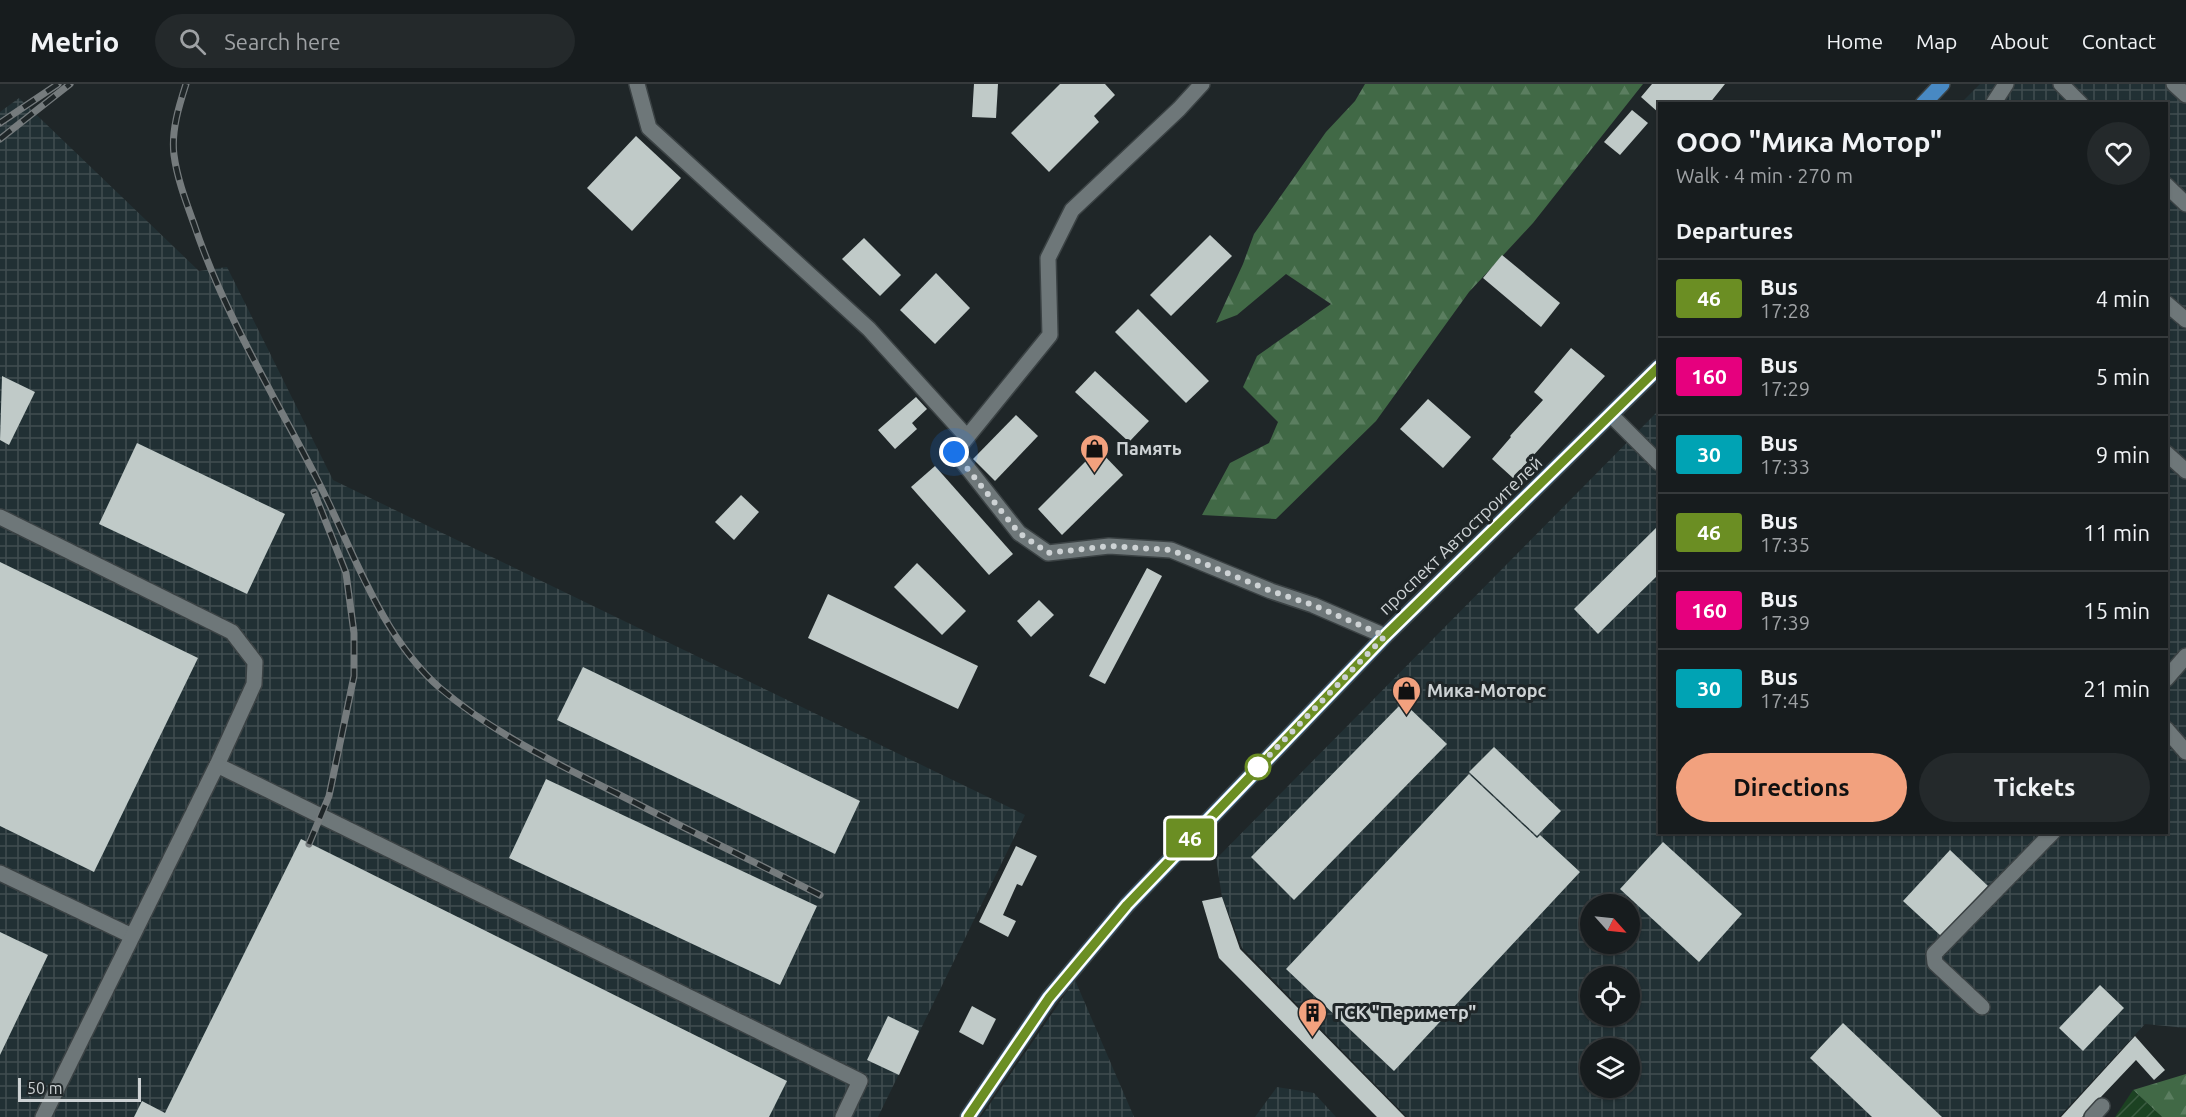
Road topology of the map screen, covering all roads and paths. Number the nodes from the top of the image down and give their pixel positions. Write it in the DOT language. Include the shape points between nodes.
graph roads {
  1 [pos="637,84"];
  2 [pos="1202,84"];
  3 [pos="2006,84"];
  4 [pos="2061,84"];
  5 [pos="2174,84"];
  6 [pos="1939,86"];
  7 [pos="2186,95"];
  8 [pos="1925,102"];
  9 [pos="1993,102"];
  10 [pos="2079,102"];
  11 [pos="2168,187"];
  12 [pos="2186,204"];
  13 [pos="2168,305"];
  14 [pos="2186,320"];
  15 [pos="1658,368"];
  16 [pos="1611,415"];
  17 [pos="967,437"];
  18 [pos="2168,455"];
  19 [pos="1658,462"];
  20 [pos="2186,471"];
  21 [pos="0,517"];
  22 [pos="1385,636"];
  23 [pos="2186,656"];
  24 [pos="2168,677"];
  25 [pos="2168,731"];
  26 [pos="2186,752"];
  27 [pos="216,765"];
  28 [pos="2051,834"];
  29 [pos="0,873"];
  30 [pos="132,936"];
  31 [pos="1982,1007"];
  32 [pos="43,1117"];
  33 [pos="843,1117"];
  34 [pos="968,1117"];
  1 -- 17 [label="lane" via="650,128 869,329"];
  2 -- 17 [label="lane" via="1072,210 1048,258 1050,335"];
  3 -- 9 [label="lane"];
  4 -- 10 [label="lane"];
  5 -- 7 [label="lane"];
  6 -- 8 [label="main road"];
  11 -- 12 [label="lane"];
  13 -- 14 [label="lane"];
  15 -- 16 [label="main road, проспект Автостроителей"];
  16 -- 19 [label="lane"];
  16 -- 22 [label="main road, проспект Автостроителей"];
  17 -- 22 [label="lane" via="954,452 1019,533 1048,553 1109,546 1171,550"];
  18 -- 20 [label="lane"];
  21 -- 27 [label="lane" via="232,632 255,662 254,684"];
  22 -- 34 [label="main road, проспект Автостроителей" via="1127,905 1049,998"];
  23 -- 24 [label="lane"];
  25 -- 26 [label="lane"];
  27 -- 30 [label="lane"];
  27 -- 33 [label="lane" via="860,1081"];
  28 -- 31 [label="lane" via="1935,954 1935,963"];
  29 -- 30 [label="lane"];
  30 -- 32 [label="lane"];
}
